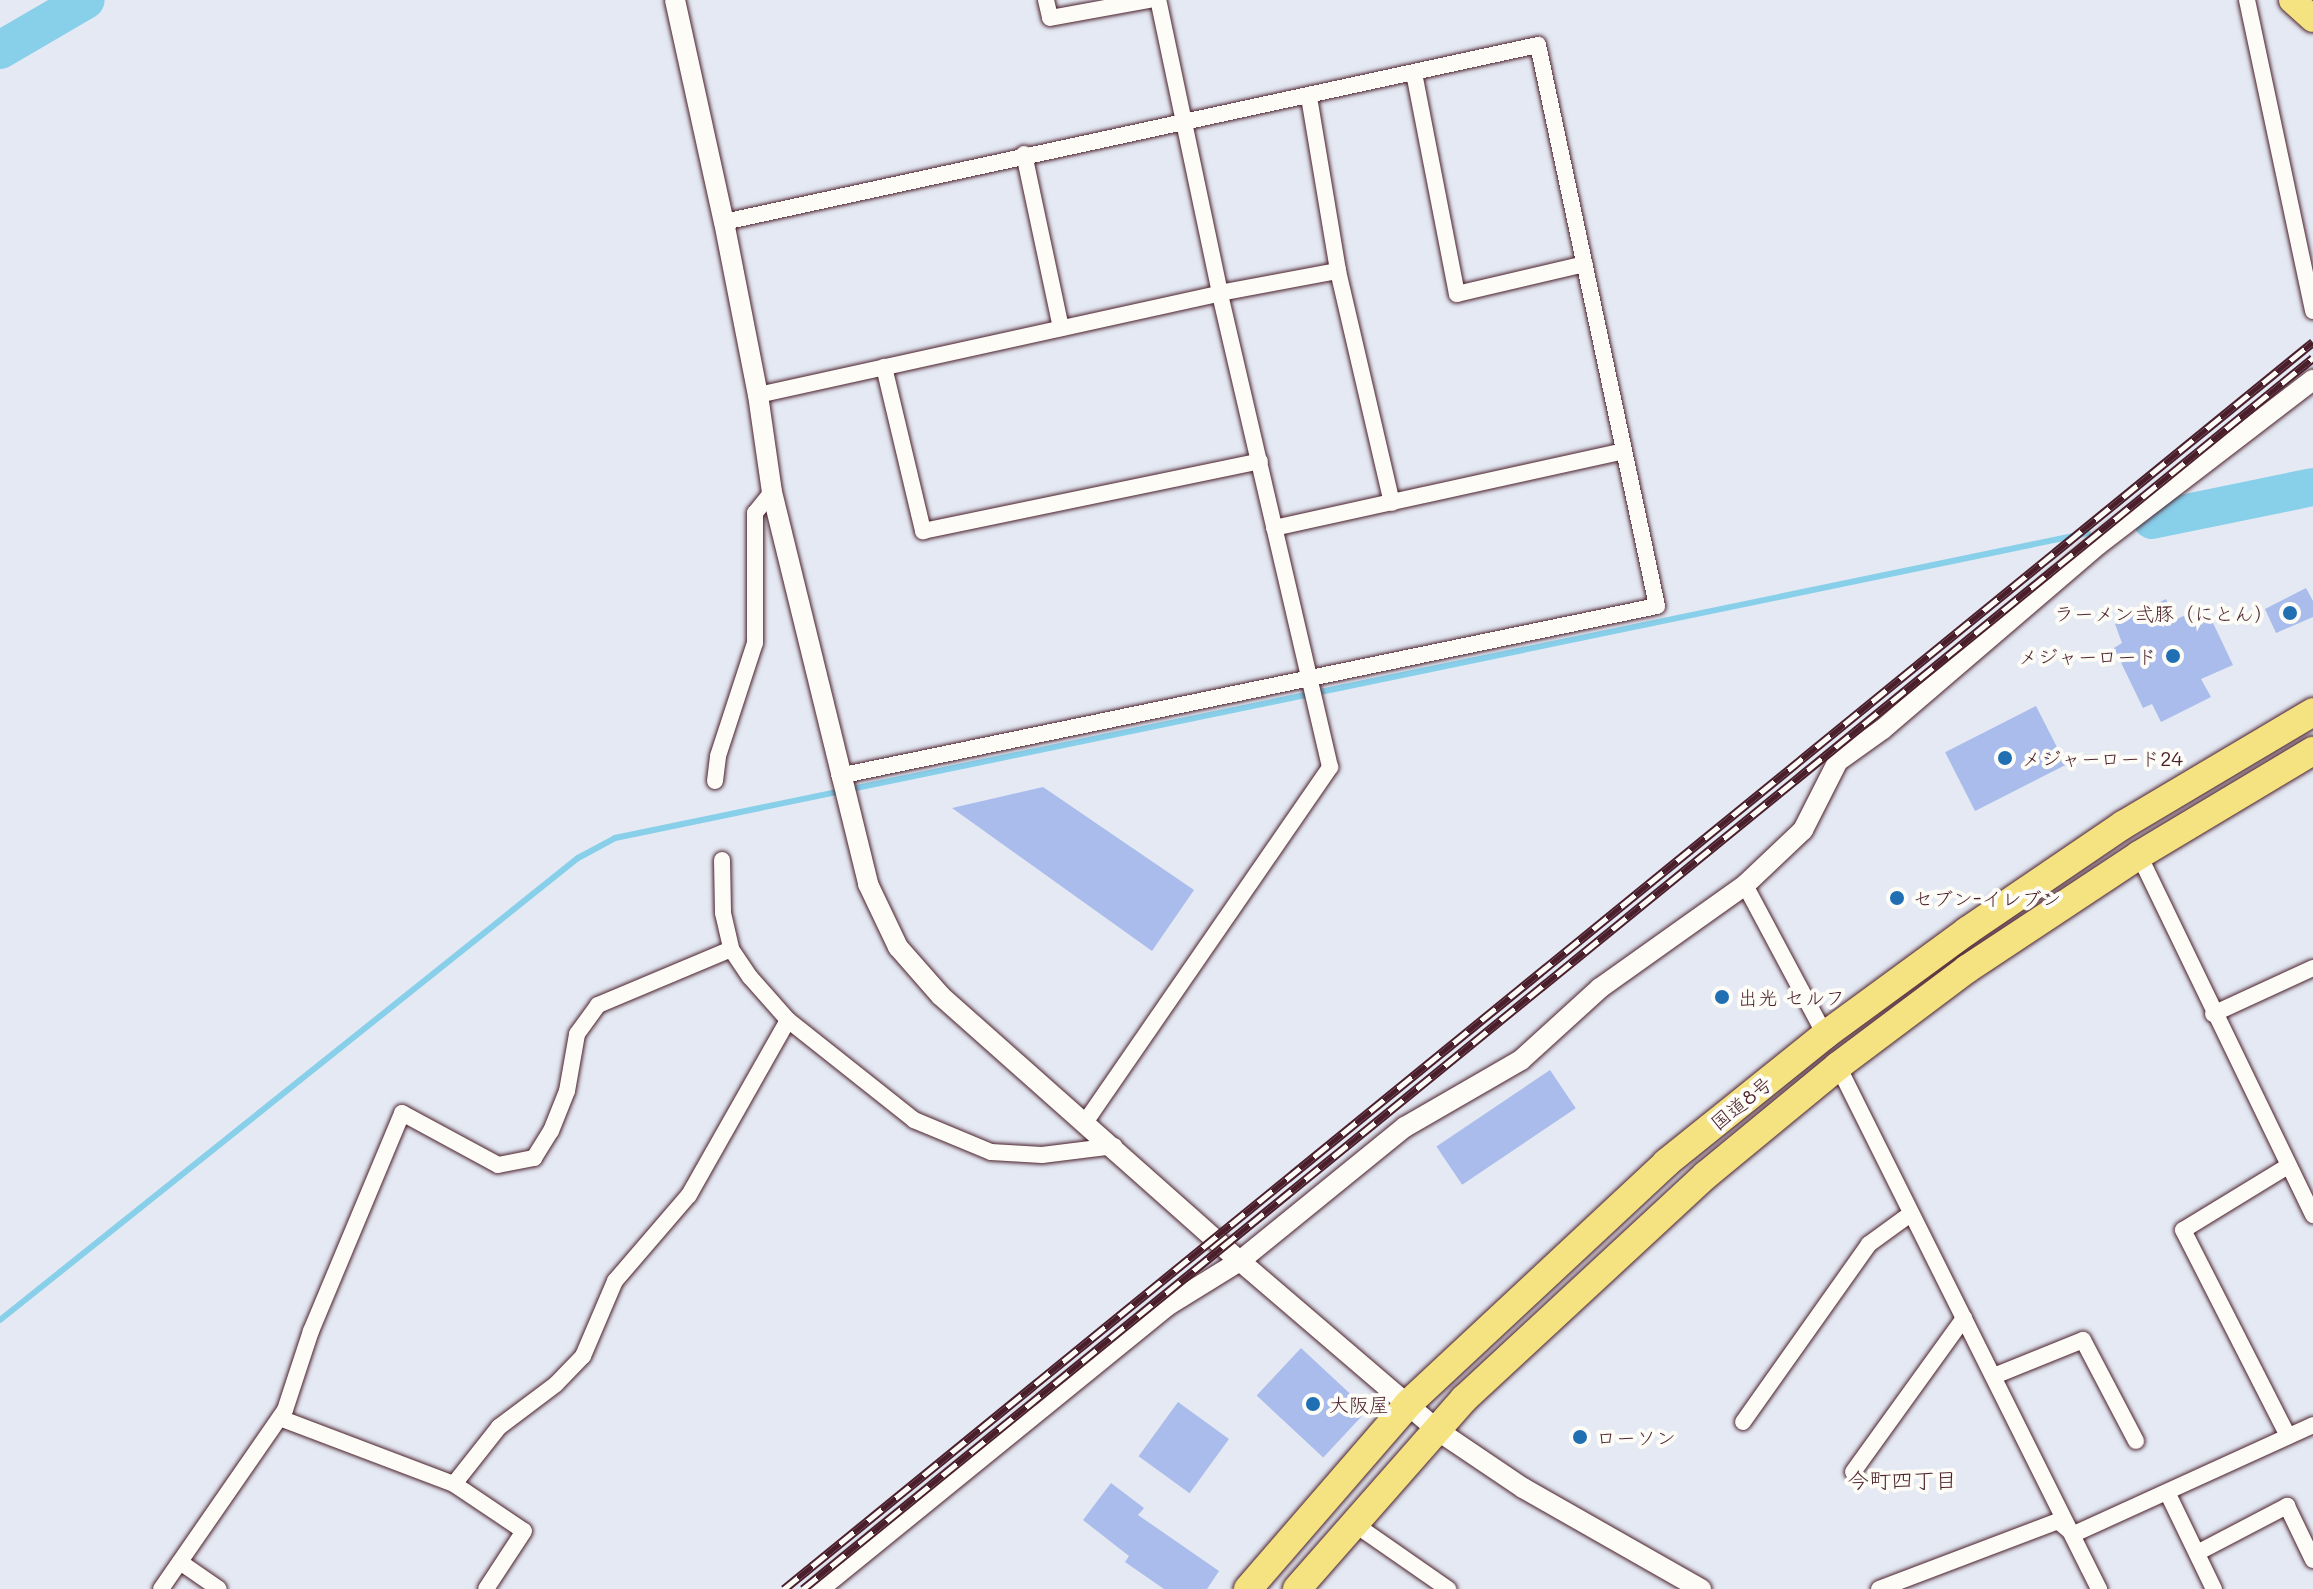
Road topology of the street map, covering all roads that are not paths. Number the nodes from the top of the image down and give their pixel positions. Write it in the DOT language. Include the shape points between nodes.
graph roads {
  1 [pos="675,0"];
  2 [pos="1046,0"];
  3 [pos="1149,0"];
  4 [pos="1158,0"];
  5 [pos="2247,0"];
  6 [pos="2292,0"];
  7 [pos="2313,19"];
  8 [pos="1414,73"];
  9 [pos="1309,97"];
  10 [pos="1183,120"];
  11 [pos="1024,154"];
  12 [pos="724,222"];
  13 [pos="1585,264"];
  14 [pos="1338,271"];
  15 [pos="1220,293"];
  16 [pos="2313,311"];
  17 [pos="1061,328"];
  18 [pos="884,367"];
  19 [pos="2313,380"];
  20 [pos="758,395"];
  21 [pos="1623,451"];
  22 [pos="1260,461"];
  23 [pos="772,492"];
  24 [pos="1392,503"];
  25 [pos="1274,528"];
  26 [pos="1309,676"];
  27 [pos="2313,712"];
  28 [pos="2313,751"];
  29 [pos="839,776"];
  30 [pos="715,781"];
  31 [pos="2139,855"];
  32 [pos="722,860"];
  33 [pos="1745,885"];
  34 [pos="731,949"];
  35 [pos="2313,968"];
  36 [pos="2213,1014"];
  37 [pos="788,1020"];
  38 [pos="1825,1035"];
  39 [pos="1838,1066"];
  40 [pos="1086,1121"];
  41 [pos="1114,1146"];
  42 [pos="2288,1166"];
  43 [pos="1909,1215"];
  44 [pos="2313,1215"];
  45 [pos="1240,1261"];
  46 [pos="1964,1318"];
  47 [pos="1994,1376"];
  48 [pos="1408,1404"];
  49 [pos="280,1418"];
  50 [pos="1743,1422"];
  51 [pos="2313,1425"];
  52 [pos="1437,1430"];
  53 [pos="2288,1436"];
  54 [pos="2136,1441"];
  55 [pos="1853,1472"];
  56 [pos="454,1484"];
  57 [pos="2168,1494"];
  58 [pos="1353,1523"];
  59 [pos="2074,1534"];
  60 [pos="2197,1553"];
  61 [pos="2313,1560"];
  62 [pos="180,1562"];
  63 [pos="161,1589"];
  64 [pos="219,1589"];
  65 [pos="486,1589"];
  66 [pos="819,1589"];
  67 [pos="1248,1589"];
  68 [pos="1297,1589"];
  69 [pos="1448,1589"];
  70 [pos="1701,1589"];
  71 [pos="1879,1589"];
  72 [pos="2099,1589"];
  73 [pos="2214,1589"];
  1 -- 12 [label="street"];
  2 -- 3 [label="street" via="1050,18"];
  4 -- 10 [label="street"];
  5 -- 16 [label="street"];
  6 -- 7 [label="main road"];
  8 -- 9 [label="street"];
  8 -- 13 [label="street" via="1538,45"];
  8 -- 13 [label="street" via="1457,294"];
  9 -- 10 [label="street"];
  9 -- 14 [label="street"];
  10 -- 11 [label="street"];
  10 -- 15 [label="street"];
  11 -- 12 [label="street"];
  11 -- 17 [label="street"];
  12 -- 20 [label="street"];
  13 -- 21 [label="street"];
  14 -- 15 [label="street"];
  14 -- 24 [label="street"];
  15 -- 17 [label="street"];
  15 -- 22 [label="street"];
  17 -- 18 [label="street"];
  18 -- 20 [label="street"];
  18 -- 22 [label="street" via="923,531"];
  19 -- 33 [label="street" via="2099,544 1883,729 1838,761 1803,830"];
  20 -- 23 [label="street"];
  21 -- 24 [label="street"];
  21 -- 26 [label="street" via="1657,606"];
  22 -- 25 [label="street"];
  23 -- 29 [label="street"];
  23 -- 30 [label="street" via="755,513 755,643 718,756"];
  24 -- 25 [label="street"];
  25 -- 26 [label="street"];
  26 -- 29 [label="street"];
  26 -- 40 [label="street" via="1330,767"];
  27 -- 38 [label="highway, 国道8号" via="2123,825"];
  28 -- 31 [label="highway, 国道8号"];
  29 -- 40 [label="street" via="868,884 898,947 941,996"];
  31 -- 36 [label="street"];
  31 -- 39 [label="highway, 国道8号" via="1967,969"];
  32 -- 34 [label="street" via="723,913"];
  33 -- 38 [label="street"];
  33 -- 45 [label="street" via="1600,988 1521,1060 1405,1127"];
  34 -- 37 [label="street"];
  34 -- 49 [label="street" via="598,1005 577,1034 567,1091 534,1158 498,1165 402,1113"];
  35 -- 36 [label="street"];
  36 -- 42 [label="street"];
  37 -- 41 [label="street" via="914,1120 991,1152 1042,1155"];
  37 -- 56 [label="street" via="689,1195 615,1281 583,1356 499,1427"];
  38 -- 48 [label="highway, 国道8号" via="1666,1163"];
  39 -- 43 [label="street"];
  39 -- 52 [label="highway, 国道8号" via="1706,1175"];
  40 -- 41 [label="street"];
  41 -- 45 [label="street"];
  42 -- 44 [label="street"];
  42 -- 53 [label="street" via="2183,1230"];
  43 -- 46 [label="street"];
  43 -- 50 [label="street" via="1869,1244"];
  45 -- 48 [label="street"];
  45 -- 66 [label="street" via="1167,1306"];
  46 -- 47 [label="street"];
  46 -- 55 [label="street"];
  47 -- 54 [label="street" via="2083,1340"];
  47 -- 59 [label="street"];
  48 -- 52 [label="street"];
  48 -- 67 [label="highway, 国道8号"];
  49 -- 56 [label="street"];
  49 -- 62 [label="street"];
  51 -- 53 [label="street"];
  52 -- 58 [label="highway, 国道8号"];
  52 -- 70 [label="street" via="1523,1488"];
  53 -- 57 [label="street"];
  56 -- 65 [label="street" via="524,1531"];
  57 -- 59 [label="street"];
  57 -- 60 [label="street"];
  58 -- 68 [label="highway, 国道8号"];
  58 -- 69 [label="street"];
  59 -- 71 [label="street" via="2058,1521"];
  59 -- 72 [label="street"];
  60 -- 61 [label="street" via="2287,1506"];
  60 -- 73 [label="street"];
  62 -- 63 [label="street"];
  62 -- 64 [label="street"];
}
